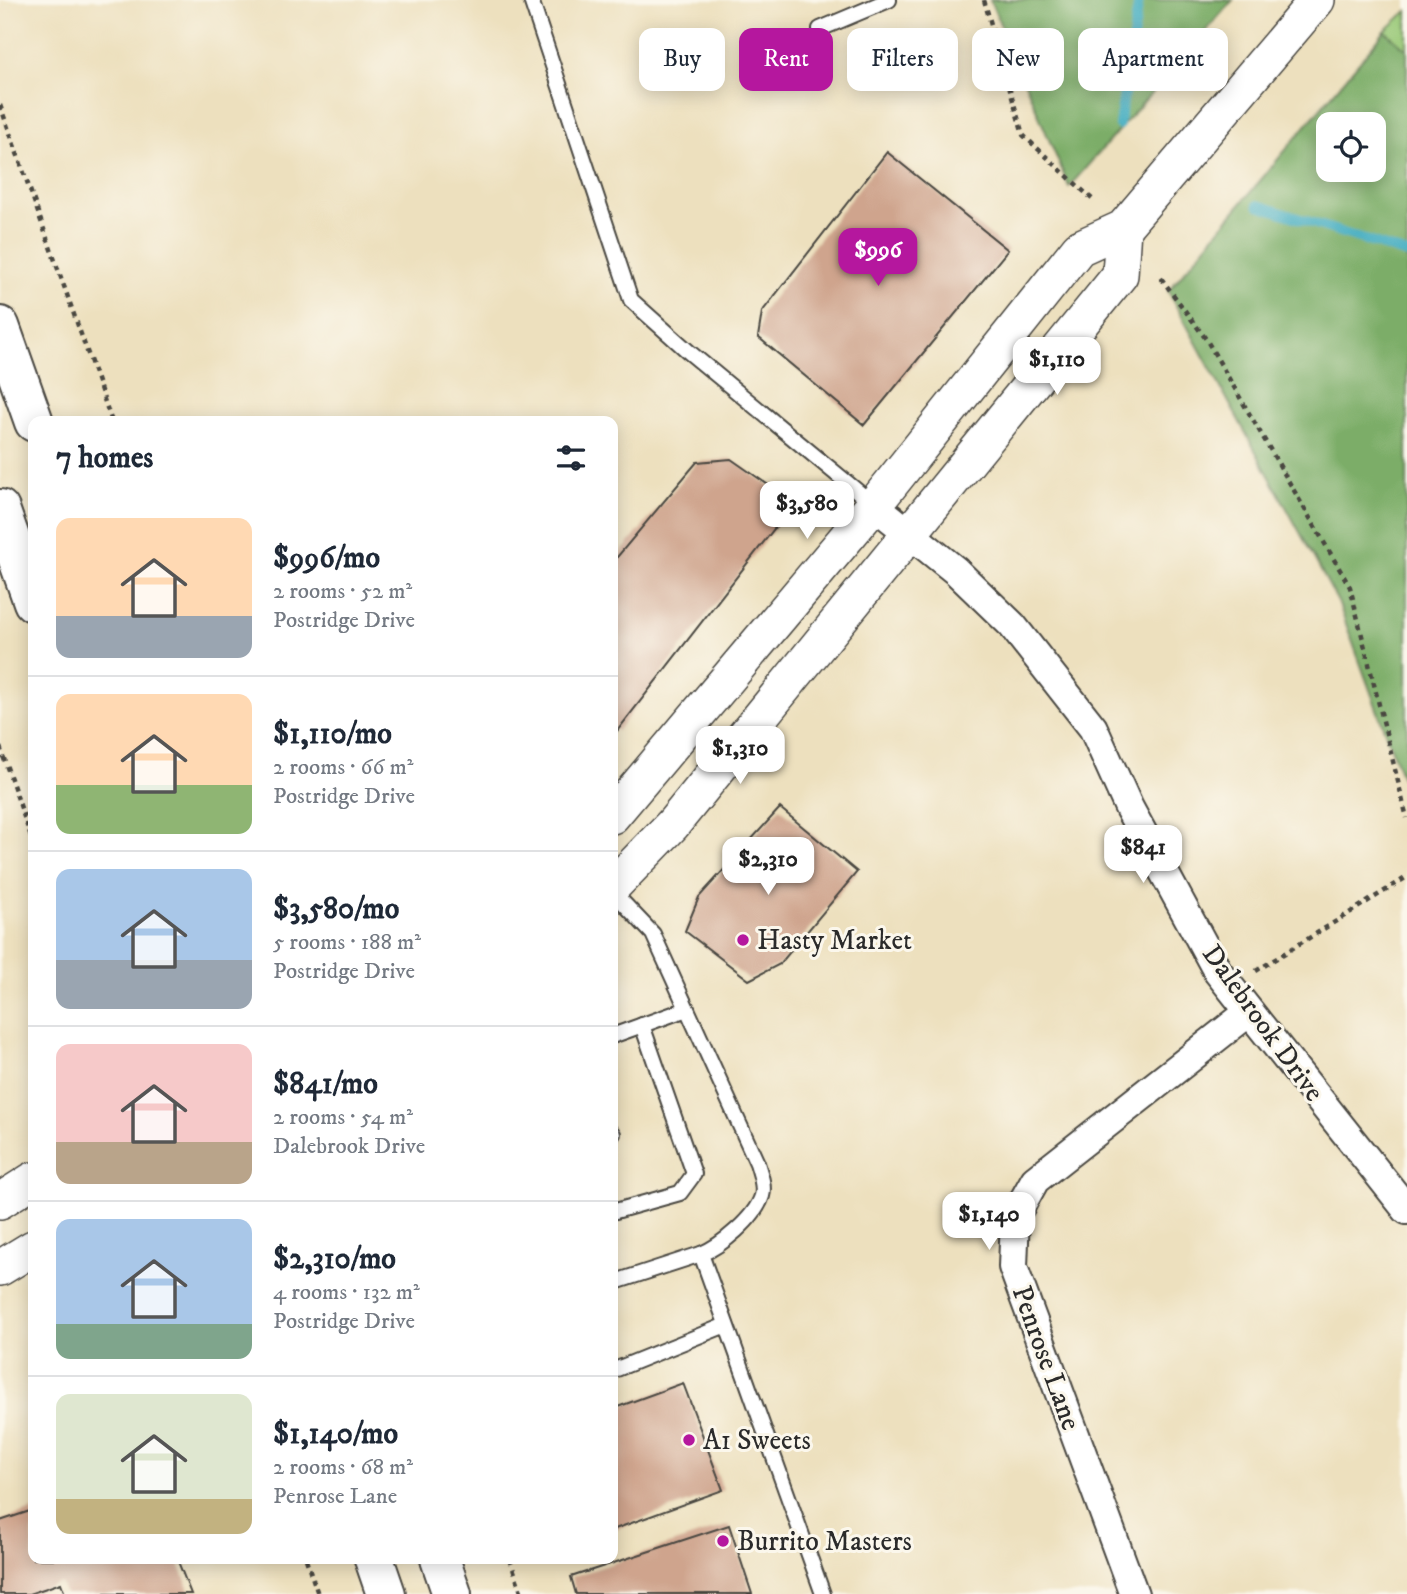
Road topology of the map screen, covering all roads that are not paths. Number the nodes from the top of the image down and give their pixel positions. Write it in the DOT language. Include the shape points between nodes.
graph roads {
  1 [pos="531,0"];
  2 [pos="889,0"];
  3 [pos="1317,0"];
  4 [pos="822,28"];
  5 [pos="1123,228"];
  6 [pos="0,326"];
  7 [pos="32,416"];
  8 [pos="874,505"];
  9 [pos="0,509"];
  10 [pos="910,534"];
  11 [pos="28,588"];
  12 [pos="618,809"];
  13 [pos="618,883"];
  14 [pos="618,896"];
  15 [pos="687,1009"];
  16 [pos="1249,1012"];
  17 [pos="642,1025"];
  18 [pos="618,1033"];
  19 [pos="28,1183"];
  20 [pos="0,1201"];
  21 [pos="618,1210"];
  22 [pos="1407,1210"];
  23 [pos="28,1251"];
  24 [pos="701,1254"];
  25 [pos="0,1268"];
  26 [pos="618,1281"];
  27 [pos="726,1325"];
  28 [pos="618,1369"];
  29 [pos="376,1564"];
  30 [pos="442,1564"];
  31 [pos="386,1594"];
  32 [pos="452,1594"];
  33 [pos="823,1594"];
  34 [pos="1134,1594"];
  1 -- 8 [label="lane" via="631,300"];
  2 -- 4 [label="lane"];
  3 -- 5 [label="street"];
  5 -- 8 [label="street" via="1079,248"];
  5 -- 10 [label="street" via="1120,275"];
  6 -- 7 [label="main road"];
  8 -- 10 [label="street, Dalebrook Drive"];
  8 -- 12 [label="street"];
  9 -- 11 [label="main road"];
  10 -- 13 [label="street" via="673,824"];
  10 -- 16 [label="street, Dalebrook Drive" via="1012,625 1093,728 1129,808 1219,972"];
  14 -- 15 [label="lane" via="653,934"];
  15 -- 17 [label="lane"];
  15 -- 24 [label="lane" via="757,1163 763,1187 761,1199 741,1226"];
  16 -- 22 [label="street, Dalebrook Drive"];
  16 -- 34 [label="street, Penrose Lane" via="1035,1180 1015,1216 1013,1267"];
  17 -- 18 [label="lane"];
  17 -- 21 [label="lane" via="694,1174 680,1193"];
  19 -- 20 [label="street"];
  23 -- 25 [label="street"];
  24 -- 26 [label="lane"];
  24 -- 27 [label="lane"];
  27 -- 28 [label="lane"];
  27 -- 33 [label="lane"];
  29 -- 31 [label="main road"];
  30 -- 32 [label="main road"];
}
